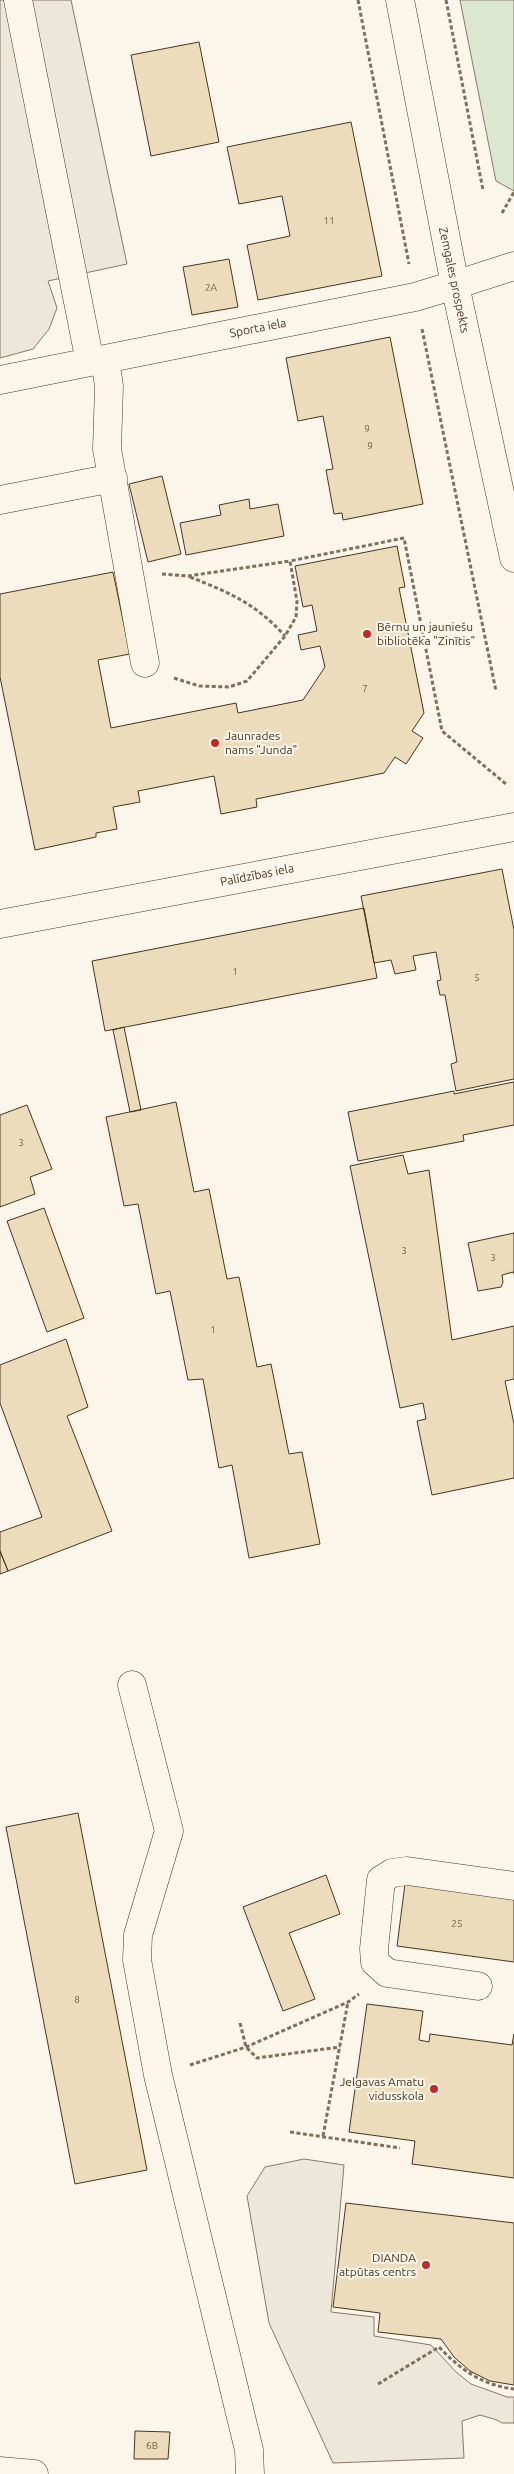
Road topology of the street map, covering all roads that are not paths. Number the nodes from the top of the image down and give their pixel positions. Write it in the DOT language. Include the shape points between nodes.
graph roads {
  1 [pos="18,0"];
  2 [pos="400,0"];
  3 [pos="514,266"];
  4 [pos="455,285"];
  5 [pos="97,360"];
  6 [pos="0,380"];
  7 [pos="113,478"];
  8 [pos="0,500"];
  9 [pos="514,558"];
  10 [pos="145,663"];
  11 [pos="514,827"];
  12 [pos="0,924"];
  13 [pos="132,1685"];
  14 [pos="514,1886"];
  15 [pos="478,1986"];
  16 [pos="0,2471"];
  17 [pos="34,2474"];
  18 [pos="250,2474"];
  1 -- 5 [label="street"];
  2 -- 4 [label="street, Zemgales prospekts"];
  3 -- 4 [label="street, Sporta iela"];
  4 -- 5 [label="street, Sporta iela" via="415,297"];
  4 -- 9 [label="street, Zemgales prospekts"];
  5 -- 6 [label="street, Sporta iela"];
  5 -- 7 [label="street" via="109,386 107,449"];
  7 -- 8 [label="street"];
  7 -- 10 [label="street"];
  11 -- 12 [label="street, Palīdzības iela"];
  13 -- 18 [label="street" via="169,1831 138,1935 137,1960 158,2075 249,2450"];
  14 -- 15 [label="street" via="407,1871 392,1873 382,1880 375,1962 388,1973"];
  16 -- 17 [label="street"];
}
